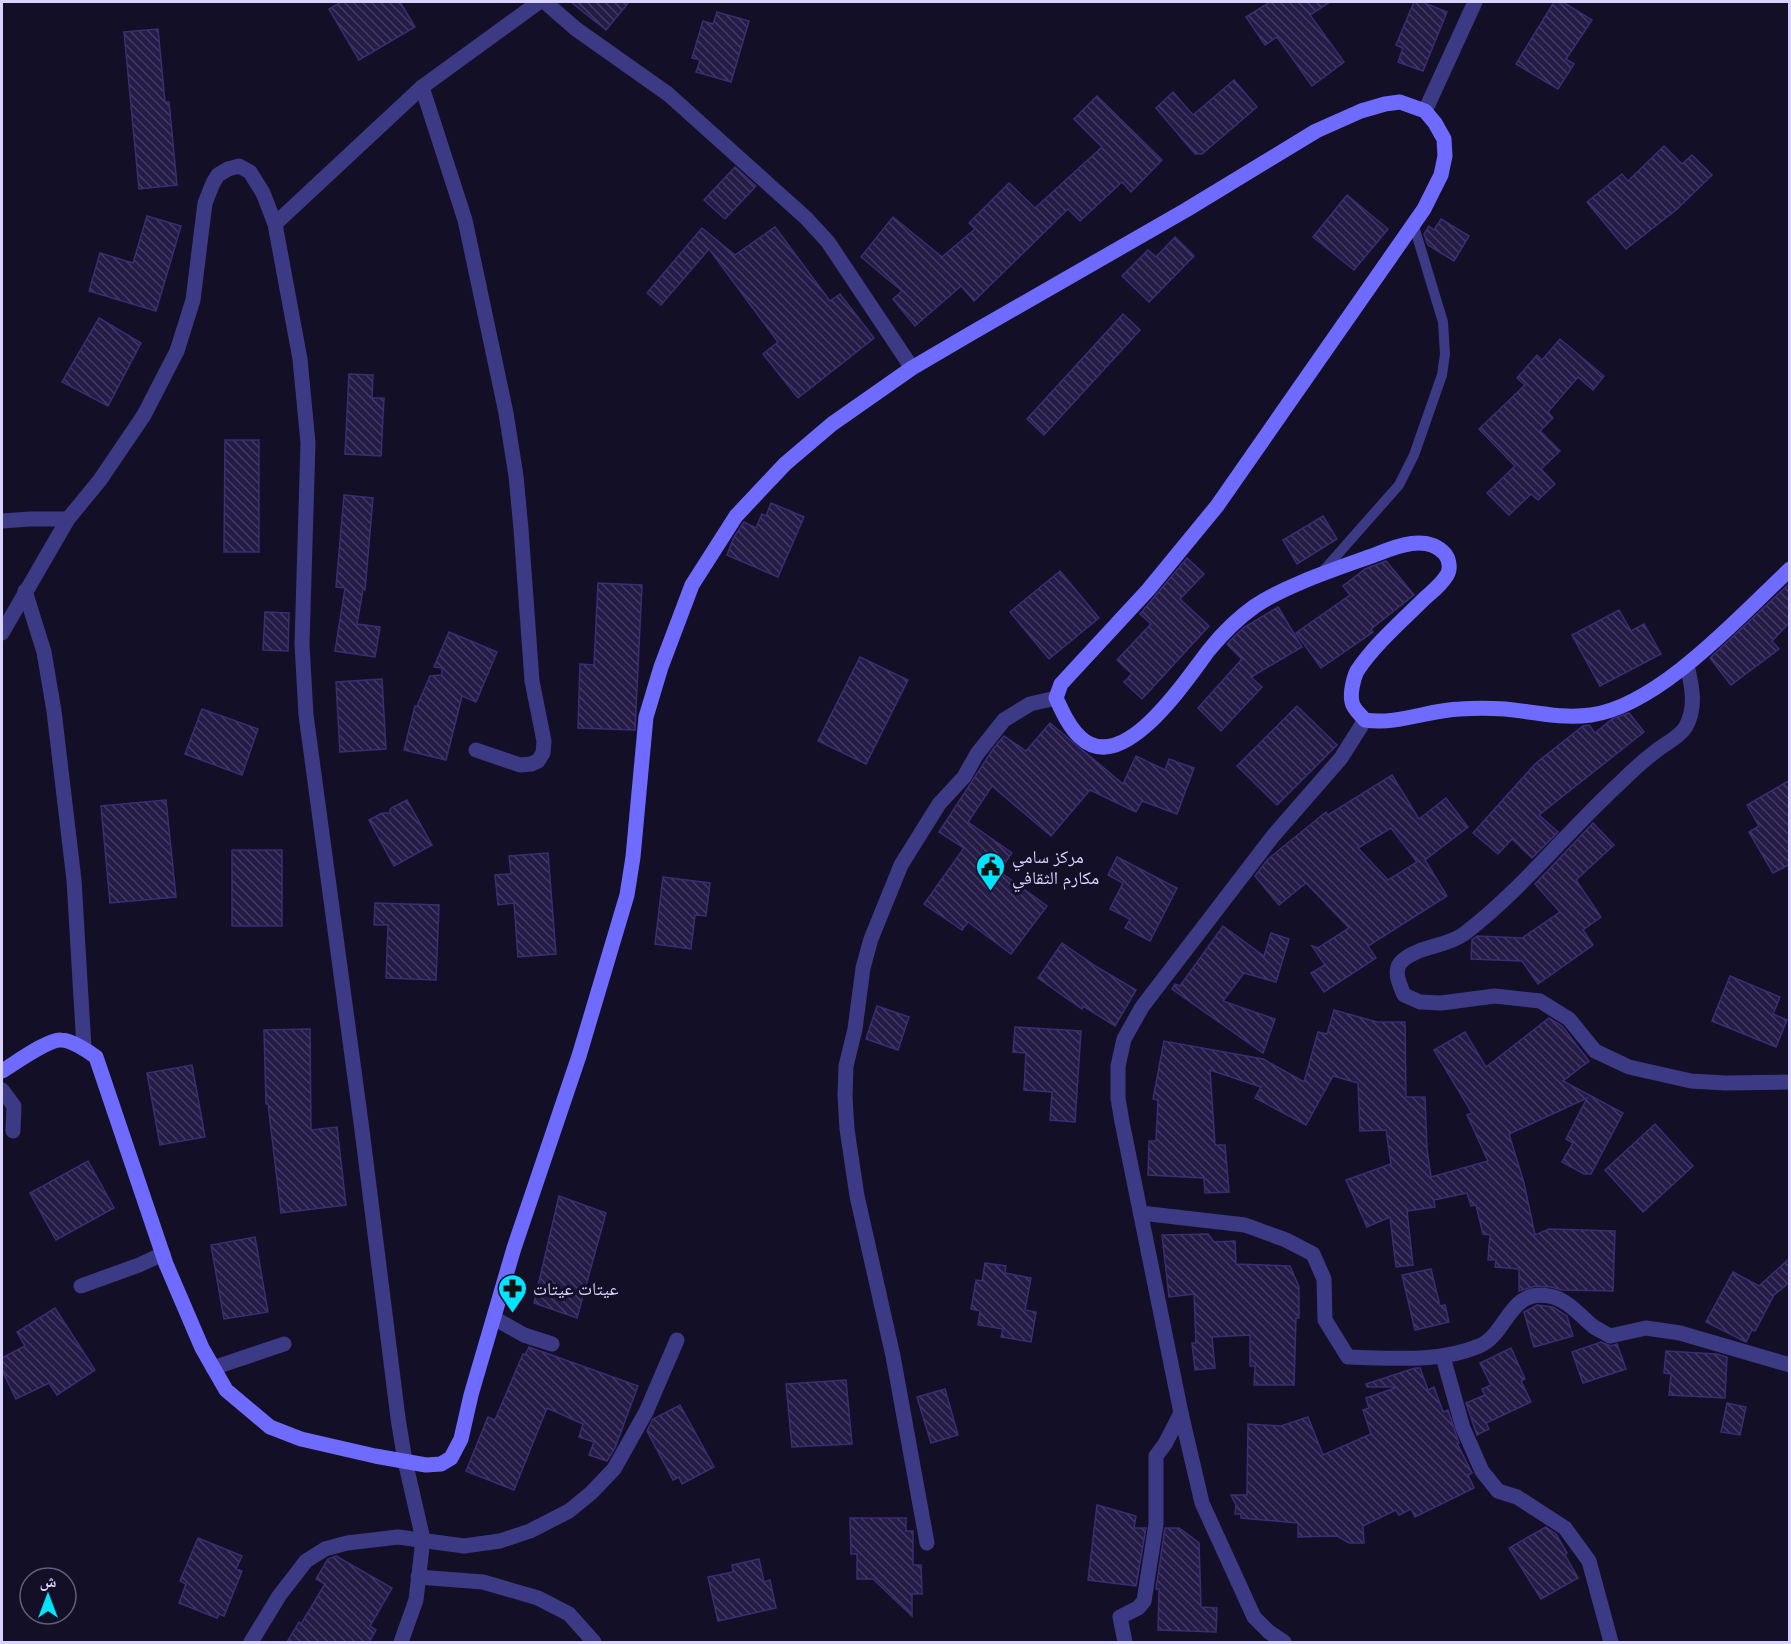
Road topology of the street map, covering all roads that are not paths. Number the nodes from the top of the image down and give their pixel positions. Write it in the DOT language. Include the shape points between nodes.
graph roads {
  1 [pos="539,2"];
  2 [pos="545,2"];
  3 [pos="1474,2"];
  4 [pos="422,87"];
  5 [pos="1425,111"];
  6 [pos="1413,223"];
  7 [pos="275,224"];
  8 [pos="912,368"];
  9 [pos="68,519"];
  10 [pos="2,521"];
  11 [pos="1790,569"];
  12 [pos="1319,576"];
  13 [pos="25,591"];
  14 [pos="2,633"];
  15 [pos="1687,665"];
  16 [pos="1056,698"];
  17 [pos="1365,720"];
  18 [pos="476,750"];
  19 [pos="84,1048"];
  20 [pos="2,1071"];
  21 [pos="1790,1082"];
  22 [pos="2,1090"];
  23 [pos="13,1131"];
  24 [pos="1141,1213"];
  25 [pos="163,1254"];
  26 [pos="81,1286"];
  27 [pos="494,1318"];
  28 [pos="677,1340"];
  29 [pos="284,1344"];
  30 [pos="552,1344"];
  31 [pos="1443,1356"];
  32 [pos="1790,1365"];
  33 [pos="213,1368"];
  34 [pos="1181,1413"];
  35 [pos="405,1461"];
  36 [pos="423,1539"];
  37 [pos="927,1543"];
  38 [pos="418,1577"];
  39 [pos="251,1642"];
  40 [pos="401,1642"];
  41 [pos="594,1642"];
  42 [pos="1125,1642"];
  43 [pos="1284,1642"];
  44 [pos="1611,1642"];
  1 -- 4 [label="street"];
  2 -- 8 [label="street" via="576,29 668,94 806,218 828,242"];
  3 -- 5 [label="street"];
  4 -- 7 [label="street"];
  4 -- 18 [label="street" via="465,220 506,412 516,476 532,681 544,741 543,753 531,764 520,765"];
  5 -- 6 [label="main road" via="1444,139 1445,156 1441,175"];
  5 -- 8 [label="main road" via="1400,102 1385,104 1316,131"];
  6 -- 12 [label="lane" via="1443,322 1442,375 1414,455 1399,485"];
  6 -- 16 [label="main road" via="1217,506 1148,590 1075,667 1061,684"];
  7 -- 9 [label="street" via="250,172 239,166 218,175 205,203 194,300 177,351 144,415"];
  7 -- 35 [label="street" via="300,359 308,443 302,644 306,715"];
  8 -- 27 [label="main road" via="832,424 785,464 736,516 692,585 646,717 627,895"];
  9 -- 10 [label="street"];
  9 -- 13 [label="street"];
  11 -- 15 [label="main road"];
  12 -- 16 [label="main road" via="1256,605 1232,625 1161,712 1141,731 1122,741 1108,746 1080,738"];
  12 -- 17 [label="main road" via="1409,544 1420,543 1447,556 1448,574 1356,673 1352,704"];
  13 -- 14 [label="street"];
  13 -- 19 [label="street" via="44,652 54,711 74,880"];
  15 -- 17 [label="main road" via="1617,709 1592,715 1565,717 1503,709 1457,709 1381,723"];
  15 -- 21 [label="street" via="1692,703 1684,728 1676,737 1582,817 1492,911 1461,936 1401,962 1397,968 1398,982 1404,995 1420,1002 1495,996 1540,1001 1569,1019 1595,1051 1629,1067 1691,1081"];
  16 -- 37 [label="street" via="1030,704 1004,720 964,777 939,804 901,865 863,968 846,1066 844,1096 857,1196 893,1356"];
  17 -- 24 [label="street" via="1341,758 1274,836 1142,1007 1124,1039 1118,1098"];
  19 -- 20 [label="main road" via="61,1040"];
  19 -- 25 [label="main road" via="99,1064"];
  22 -- 23 [label="street" via="14,1106"];
  24 -- 31 [label="street" via="1245,1225 1313,1254 1324,1279 1325,1320 1348,1357"];
  24 -- 34 [label="street"];
  25 -- 26 [label="street"];
  25 -- 33 [label="main road"];
  27 -- 30 [label="street" via="524,1335"];
  27 -- 35 [label="main road" via="458,1448 441,1464"];
  28 -- 36 [label="street" via="646,1412 614,1469 569,1511 500,1541 464,1546"];
  29 -- 33 [label="street"];
  31 -- 32 [label="street" via="1482,1346 1516,1304 1532,1297 1549,1296 1571,1306 1610,1336 1646,1328 1680,1333"];
  31 -- 44 [label="street" via="1463,1428 1482,1471 1498,1491 1517,1497 1565,1527 1589,1561"];
  33 -- 35 [label="main road" via="225,1390 270,1427 339,1449"];
  34 -- 42 [label="street" via="1156,1456 1155,1524 1147,1588 1138,1608 1120,1617"];
  34 -- 43 [label="street" via="1202,1503 1254,1617"];
  35 -- 36 [label="street"];
  36 -- 38 [label="street"];
  36 -- 39 [label="street" via="398,1537 325,1549 306,1561"];
  38 -- 40 [label="street" via="416,1600"];
  38 -- 41 [label="street" via="483,1582 538,1598 569,1614"];
}
